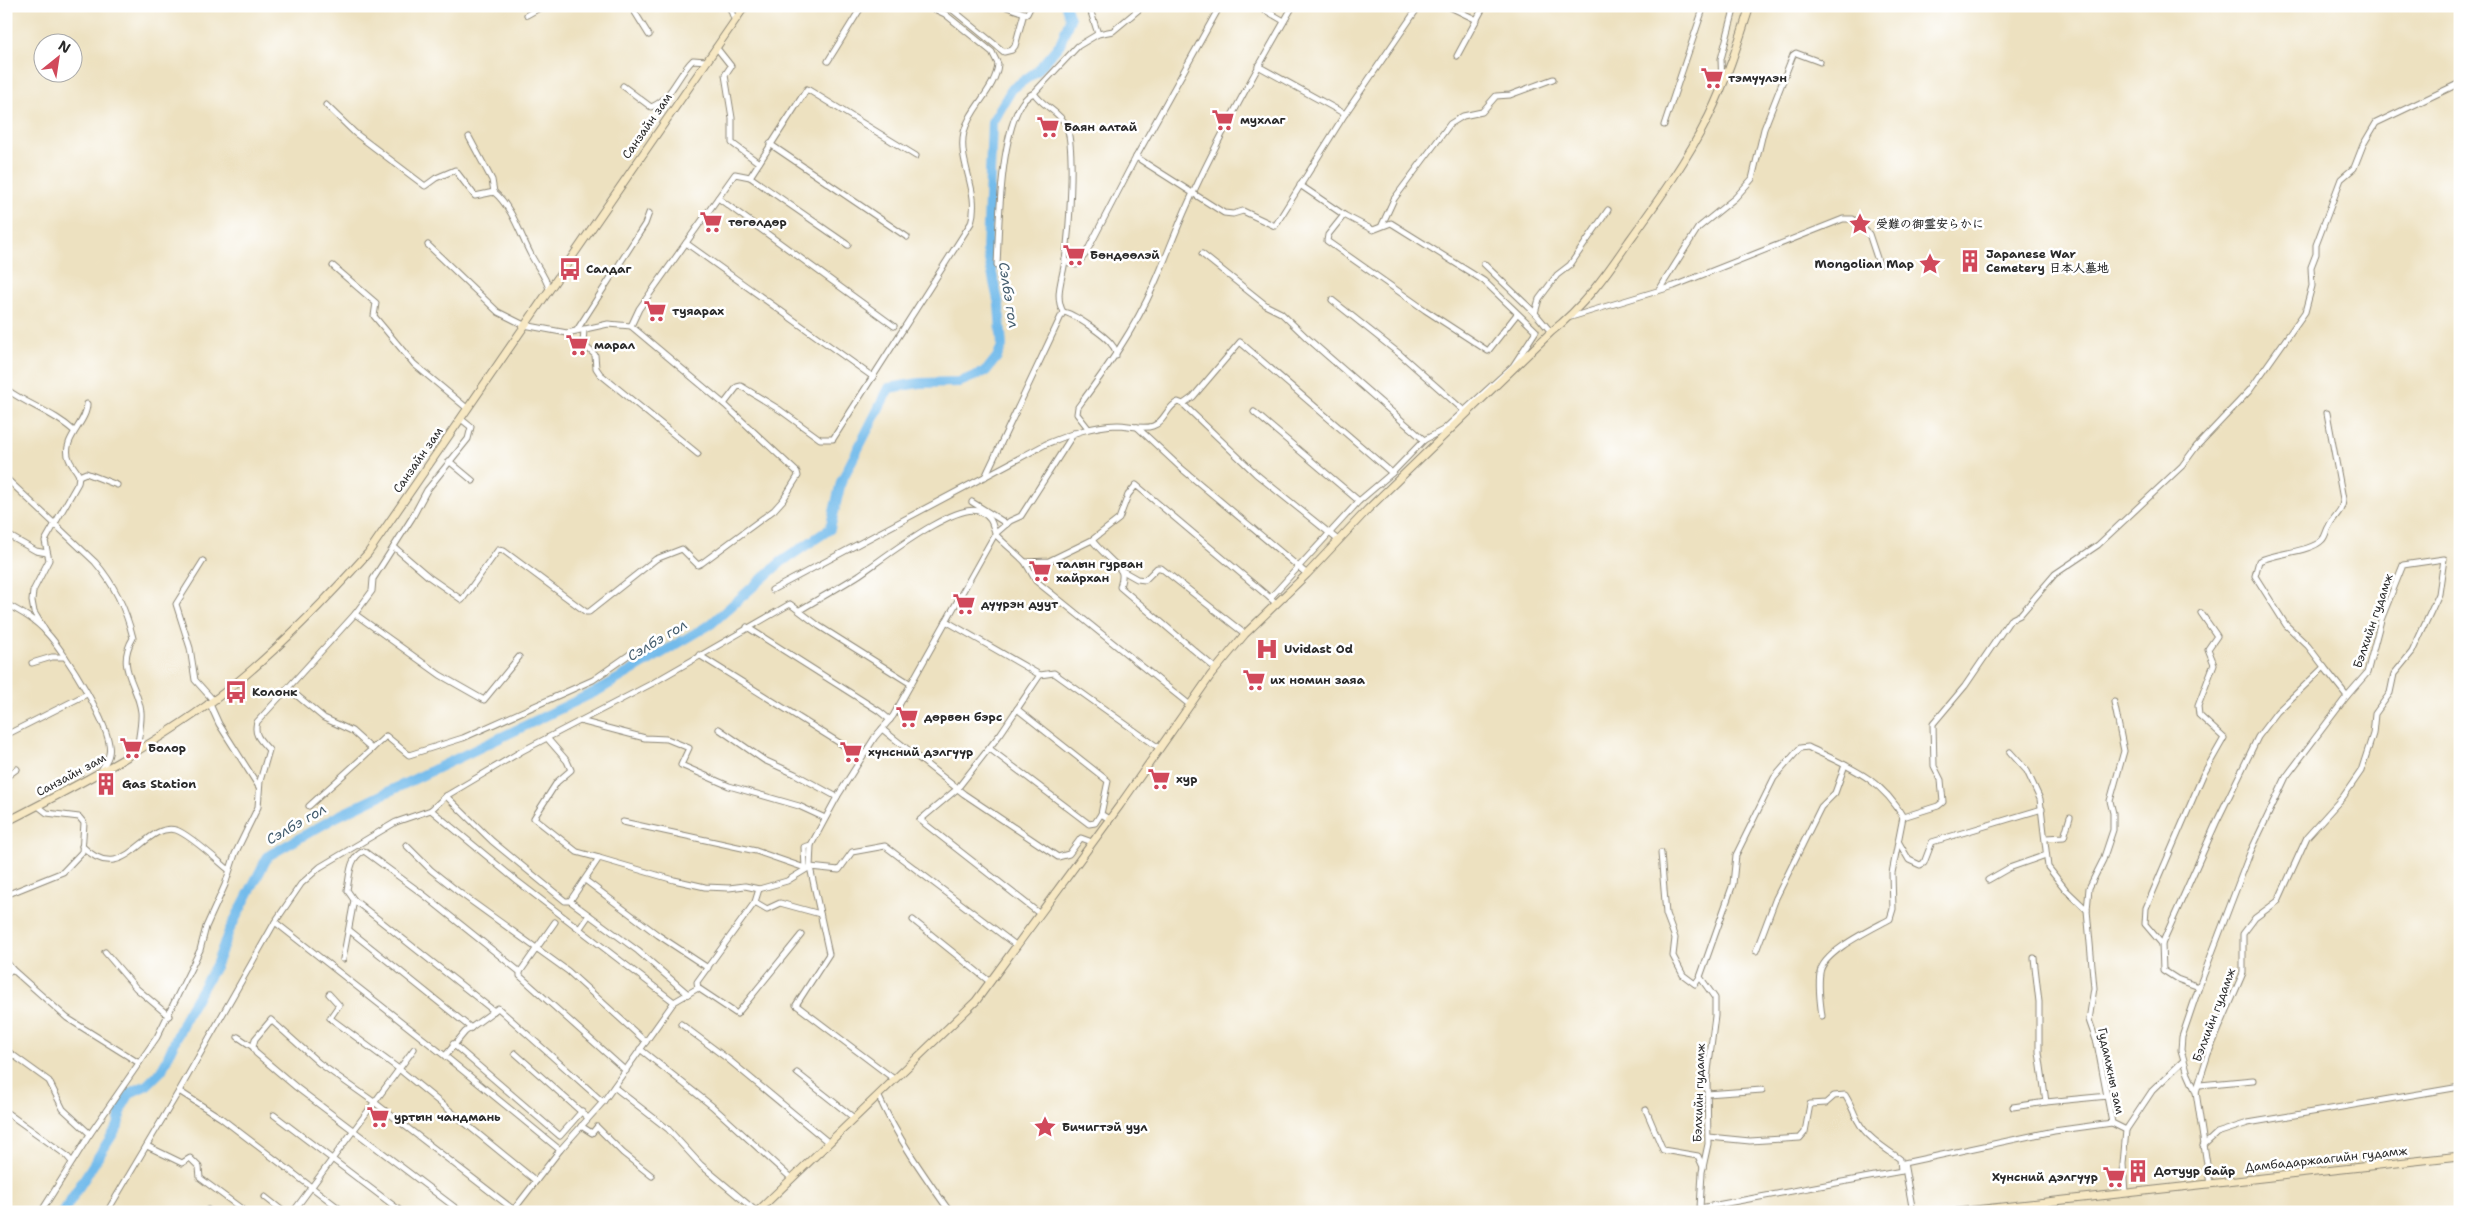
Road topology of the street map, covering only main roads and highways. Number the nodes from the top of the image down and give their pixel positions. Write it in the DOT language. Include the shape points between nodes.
graph roads {
  1 [pos="745,6"];
  2 [pos="1750,6"];
  3 [pos="6,822"];
  4 [pos="2460,1156"];
  5 [pos="757,1212"];
  6 [pos="1957,1212"];
  1 -- 3 [label="main road, Санзайн зам" via="368,554 296,629 230,688 99,774"];
  2 -- 5 [label="main road" via="1722,88 1683,162 1594,290 1571,317 1550,332 1514,367 1307,574 1273,601 1216,669 976,1001"];
  4 -- 6 [label="main road, Дамбадаржаагийн гудамж"];
}
